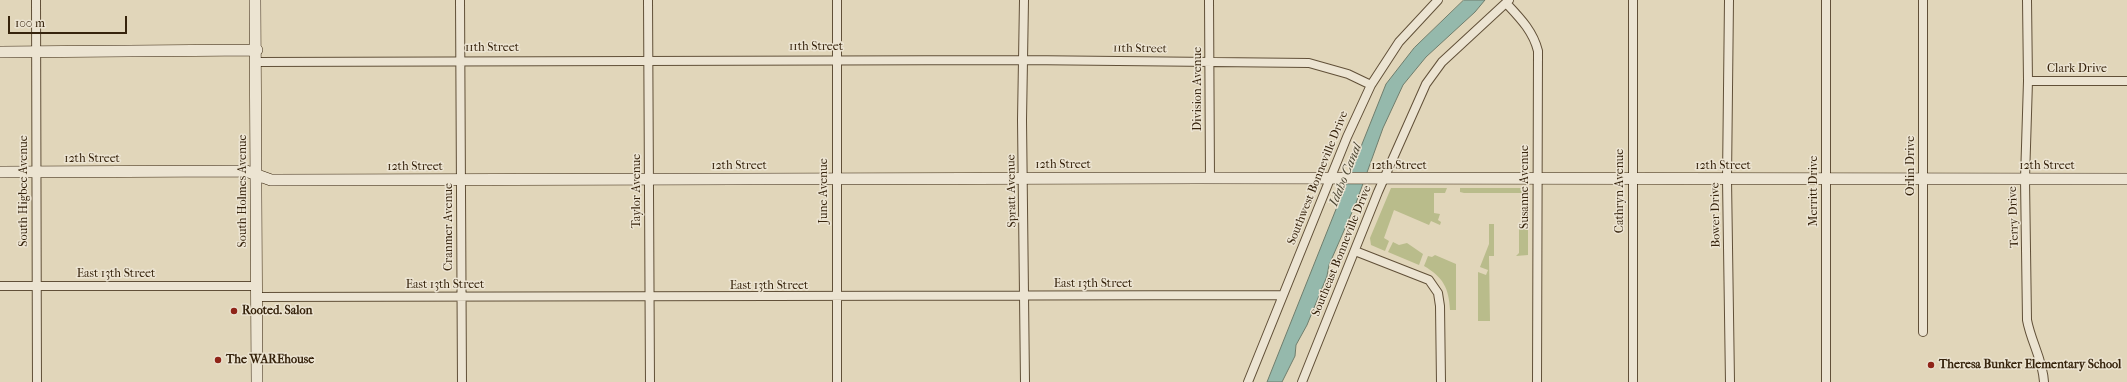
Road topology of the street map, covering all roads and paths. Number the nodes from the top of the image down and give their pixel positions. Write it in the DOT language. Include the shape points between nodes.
graph roads {
  1 [pos="36,0"];
  2 [pos="256,0"];
  3 [pos="460,0"];
  4 [pos="648,0"];
  5 [pos="837,0"];
  6 [pos="1024,0"];
  7 [pos="1210,0"];
  8 [pos="1438,0"];
  9 [pos="1633,0"];
  10 [pos="1729,0"];
  11 [pos="1826,0"];
  12 [pos="1923,0"];
  13 [pos="2027,0"];
  14 [pos="1508,2"];
  15 [pos="257,50"];
  16 [pos="0,52"];
  17 [pos="35,52"];
  18 [pos="648,60"];
  19 [pos="836,60"];
  20 [pos="1023,60"];
  21 [pos="461,61"];
  22 [pos="257,62"];
  23 [pos="1210,63"];
  24 [pos="2028,81"];
  25 [pos="2127,81"];
  26 [pos="1371,85"];
  27 [pos="0,172"];
  28 [pos="36,172"];
  29 [pos="257,175"];
  30 [pos="1210,178"];
  31 [pos="1330,178"];
  32 [pos="650,179"];
  33 [pos="837,179"];
  34 [pos="1024,179"];
  35 [pos="1384,179"];
  36 [pos="1537,179"];
  37 [pos="1632,179"];
  38 [pos="1727,179"];
  39 [pos="1825,179"];
  40 [pos="1923,179"];
  41 [pos="2025,179"];
  42 [pos="2127,179"];
  43 [pos="461,180"];
  44 [pos="1355,251"];
  45 [pos="0,286"];
  46 [pos="37,286"];
  47 [pos="256,292"];
  48 [pos="461,296"];
  49 [pos="1024,296"];
  50 [pos="1282,296"];
  51 [pos="649,298"];
  52 [pos="836,298"];
  53 [pos="1923,332"];
  54 [pos="37,382"];
  55 [pos="257,382"];
  56 [pos="462,382"];
  57 [pos="650,382"];
  58 [pos="837,382"];
  59 [pos="1025,382"];
  60 [pos="1248,382"];
  61 [pos="1302,382"];
  62 [pos="1442,382"];
  63 [pos="1537,382"];
  64 [pos="1633,382"];
  65 [pos="1730,382"];
  66 [pos="1826,382"];
  67 [pos="2044,382"];
  1 -- 17 [label="street, South Higbee Avenue"];
  2 -- 15 [label="street, South Holmes Avenue"];
  3 -- 21 [label="street, Cranmer Avenue"];
  4 -- 18 [label="street, Taylor Avenue"];
  5 -- 19 [label="street, June Avenue"];
  6 -- 20 [label="street, Spratt Avenue"];
  7 -- 23 [label="street, Division Avenue"];
  8 -- 26 [label="street, Southwest Bonneville Drive" via="1399,42"];
  9 -- 37 [label="street, Cathryn Avenue"];
  10 -- 38 [label="street, Bower Drive"];
  11 -- 39 [label="street, Merritt Drive"];
  12 -- 40 [label="street, Orlin Drive"];
  13 -- 24 [label="street, Terry Drive"];
  14 -- 35 [label="street, Southeast Bonneville Drive" via="1472,32 1433,73 1414,108"];
  14 -- 36 [label="street, Susanne Avenue" via="1526,25 1538,51"];
  15 -- 17 [label="street"];
  15 -- 22 [label="street, South Holmes Avenue"];
  16 -- 17 [label="street"];
  17 -- 28 [label="street, South Higbee Avenue"];
  18 -- 19 [label="street, 11th Street"];
  18 -- 21 [label="street, 11th Street"];
  18 -- 32 [label="street, Taylor Avenue"];
  19 -- 20 [label="street, 11th Street"];
  19 -- 33 [label="street, June Avenue"];
  20 -- 23 [label="street, 11th Street"];
  20 -- 34 [label="street, Spratt Avenue"];
  21 -- 22 [label="street, 11th Street"];
  21 -- 43 [label="street, Cranmer Avenue"];
  22 -- 29 [label="street, South Holmes Avenue"];
  23 -- 26 [label="street, 11th Street" via="1309,63 1348,74"];
  23 -- 30 [label="street, Division Avenue"];
  24 -- 25 [label="street, Clark Drive"];
  24 -- 41 [label="street, Terry Drive"];
  26 -- 31 [label="street, Southwest Bonneville Drive"];
  27 -- 28 [label="street, 12th Street"];
  28 -- 29 [label="street, 12th Street" via="246,171"];
  28 -- 46 [label="street, South Higbee Avenue"];
  29 -- 43 [label="street, 12th Street" via="271,180"];
  29 -- 47 [label="street, South Holmes Avenue"];
  30 -- 31 [label="street, 12th Street"];
  30 -- 34 [label="street, 12th Street"];
  31 -- 35 [label="street, 12th Street"];
  31 -- 50 [label="street, Southwest Bonneville Drive"];
  32 -- 33 [label="street, 12th Street"];
  32 -- 43 [label="street, 12th Street"];
  32 -- 51 [label="street, Taylor Avenue"];
  33 -- 34 [label="street, 12th Street"];
  33 -- 52 [label="street, June Avenue"];
  34 -- 49 [label="street, Spratt Avenue"];
  35 -- 36 [label="street, 12th Street"];
  35 -- 44 [label="street, Southeast Bonneville Drive"];
  36 -- 37 [label="street, 12th Street"];
  36 -- 63 [label="street, Susanne Avenue"];
  37 -- 38 [label="street, 12th Street"];
  37 -- 64 [label="street, Cathryn Avenue"];
  38 -- 39 [label="street, 12th Street"];
  38 -- 65 [label="street, Bower Drive"];
  39 -- 40 [label="street, 12th Street"];
  39 -- 66 [label="street, Merritt Drive"];
  40 -- 41 [label="street, 12th Street"];
  40 -- 53 [label="street, Orlin Drive"];
  41 -- 42 [label="street, 12th Street"];
  41 -- 67 [label="street, Terry Drive" via="2027,320 2043,369"];
  43 -- 48 [label="street, Cranmer Avenue"];
  44 -- 61 [label="street, Southeast Bonneville Drive"];
  44 -- 62 [label="street" via="1429,280 1434,285 1440,306"];
  45 -- 46 [label="street, East 13th Street"];
  46 -- 47 [label="street, East 13th Street"];
  46 -- 54 [label="street, South Higbee Avenue"];
  47 -- 48 [label="street, East 13th Street"];
  47 -- 55 [label="street, South Holmes Avenue"];
  48 -- 51 [label="street, East 13th Street"];
  48 -- 56 [label="street, Cranmer Avenue"];
  49 -- 50 [label="street, East 13th Street"];
  49 -- 52 [label="street, East 13th Street"];
  49 -- 59 [label="street, Spratt Avenue"];
  50 -- 60 [label="street, Southwest Bonneville Drive"];
  51 -- 52 [label="street, East 13th Street"];
  51 -- 57 [label="street, Taylor Avenue"];
  52 -- 58 [label="street, June Avenue"];
}
